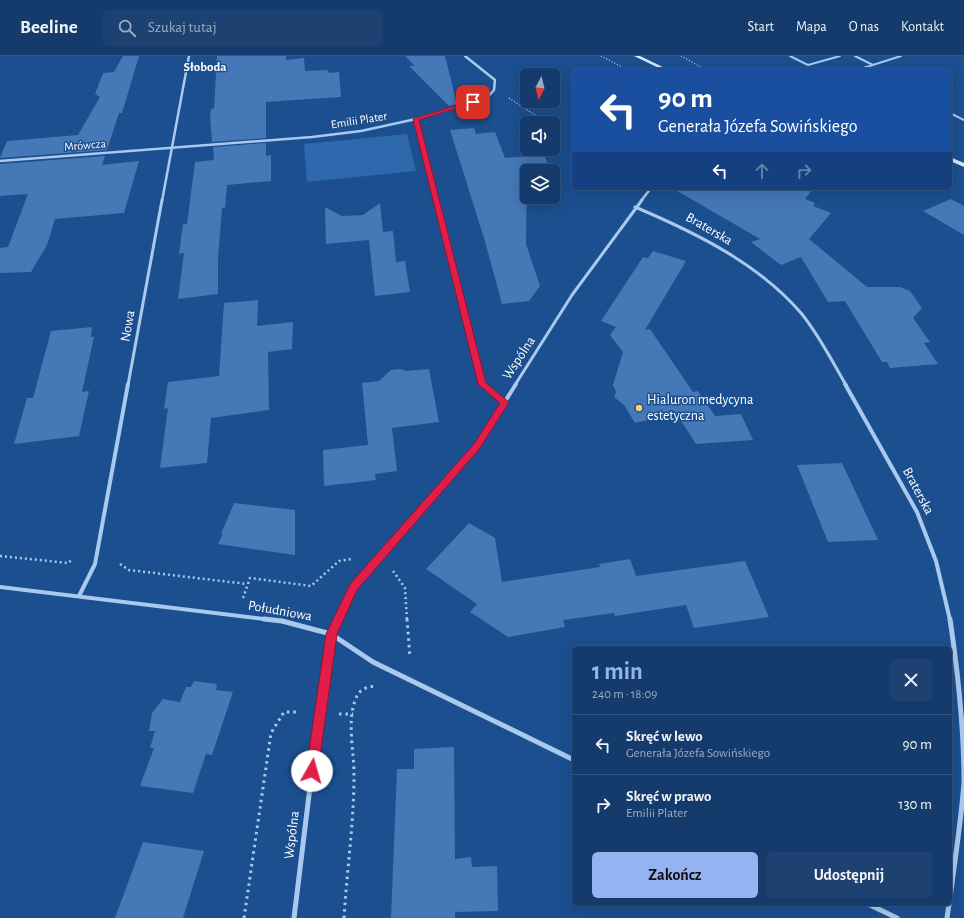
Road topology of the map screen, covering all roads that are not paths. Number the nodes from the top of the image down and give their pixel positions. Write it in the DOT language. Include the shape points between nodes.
graph roads {
  1 [pos="189,56"];
  2 [pos="465,56"];
  3 [pos="636,56"];
  4 [pos="790,56"];
  5 [pos="840,56"];
  6 [pos="855,56"];
  7 [pos="901,56"];
  8 [pos="873,65"];
  9 [pos="663,68"];
  10 [pos="863,68"];
  11 [pos="952,114"];
  12 [pos="416,119"];
  13 [pos="964,120"];
  14 [pos="172,148"];
  15 [pos="952,160"];
  16 [pos="0,161"];
  17 [pos="964,165"];
  18 [pos="649,190"];
  19 [pos="635,207"];
  20 [pos="505,402"];
  21 [pos="0,587"];
  22 [pos="79,596"];
  23 [pos="331,634"];
  24 [pos="572,759"];
  25 [pos="952,881"];
  26 [pos="872,906"];
  27 [pos="949,906"];
  28 [pos="294,918"];
  29 [pos="897,918"];
  30 [pos="947,918"];
  1 -- 14 [label="street, Nowa"];
  2 -- 12 [label="street, Emilii Plater" via="495,80 494,90 487,98"];
  3 -- 9 [label="main road"];
  4 -- 5 [label="lane" via="808,65"];
  6 -- 8 [label="lane"];
  7 -- 8 [label="lane"];
  8 -- 10 [label="lane"];
  11 -- 13 [label="lane"];
  12 -- 14 [label="street, Emilii Plater" via="361,131"];
  12 -- 20 [label="street" via="482,384"];
  14 -- 16 [label="street, Mrówcza"];
  14 -- 22 [label="street, Nowa" via="95,564"];
  15 -- 17 [label="main road"];
  18 -- 19 [label="street, Wspólna"];
  19 -- 20 [label="street, Wspólna" via="572,295"];
  19 -- 25 [label="street, Braterska" via="669,220 720,247 758,275 799,311 819,338 917,512 936,560 949,613 964,734 964,782"];
  20 -- 23 [label="street, Wspólna" via="477,446 354,587"];
  21 -- 22 [label="street, Południowa"];
  22 -- 23 [label="street, Południowa" via="282,621"];
  23 -- 24 [label="street, Południowa" via="373,662"];
  23 -- 28 [label="street, Wspólna"];
  26 -- 29 [label="street"];
  27 -- 30 [label="street"];
}
